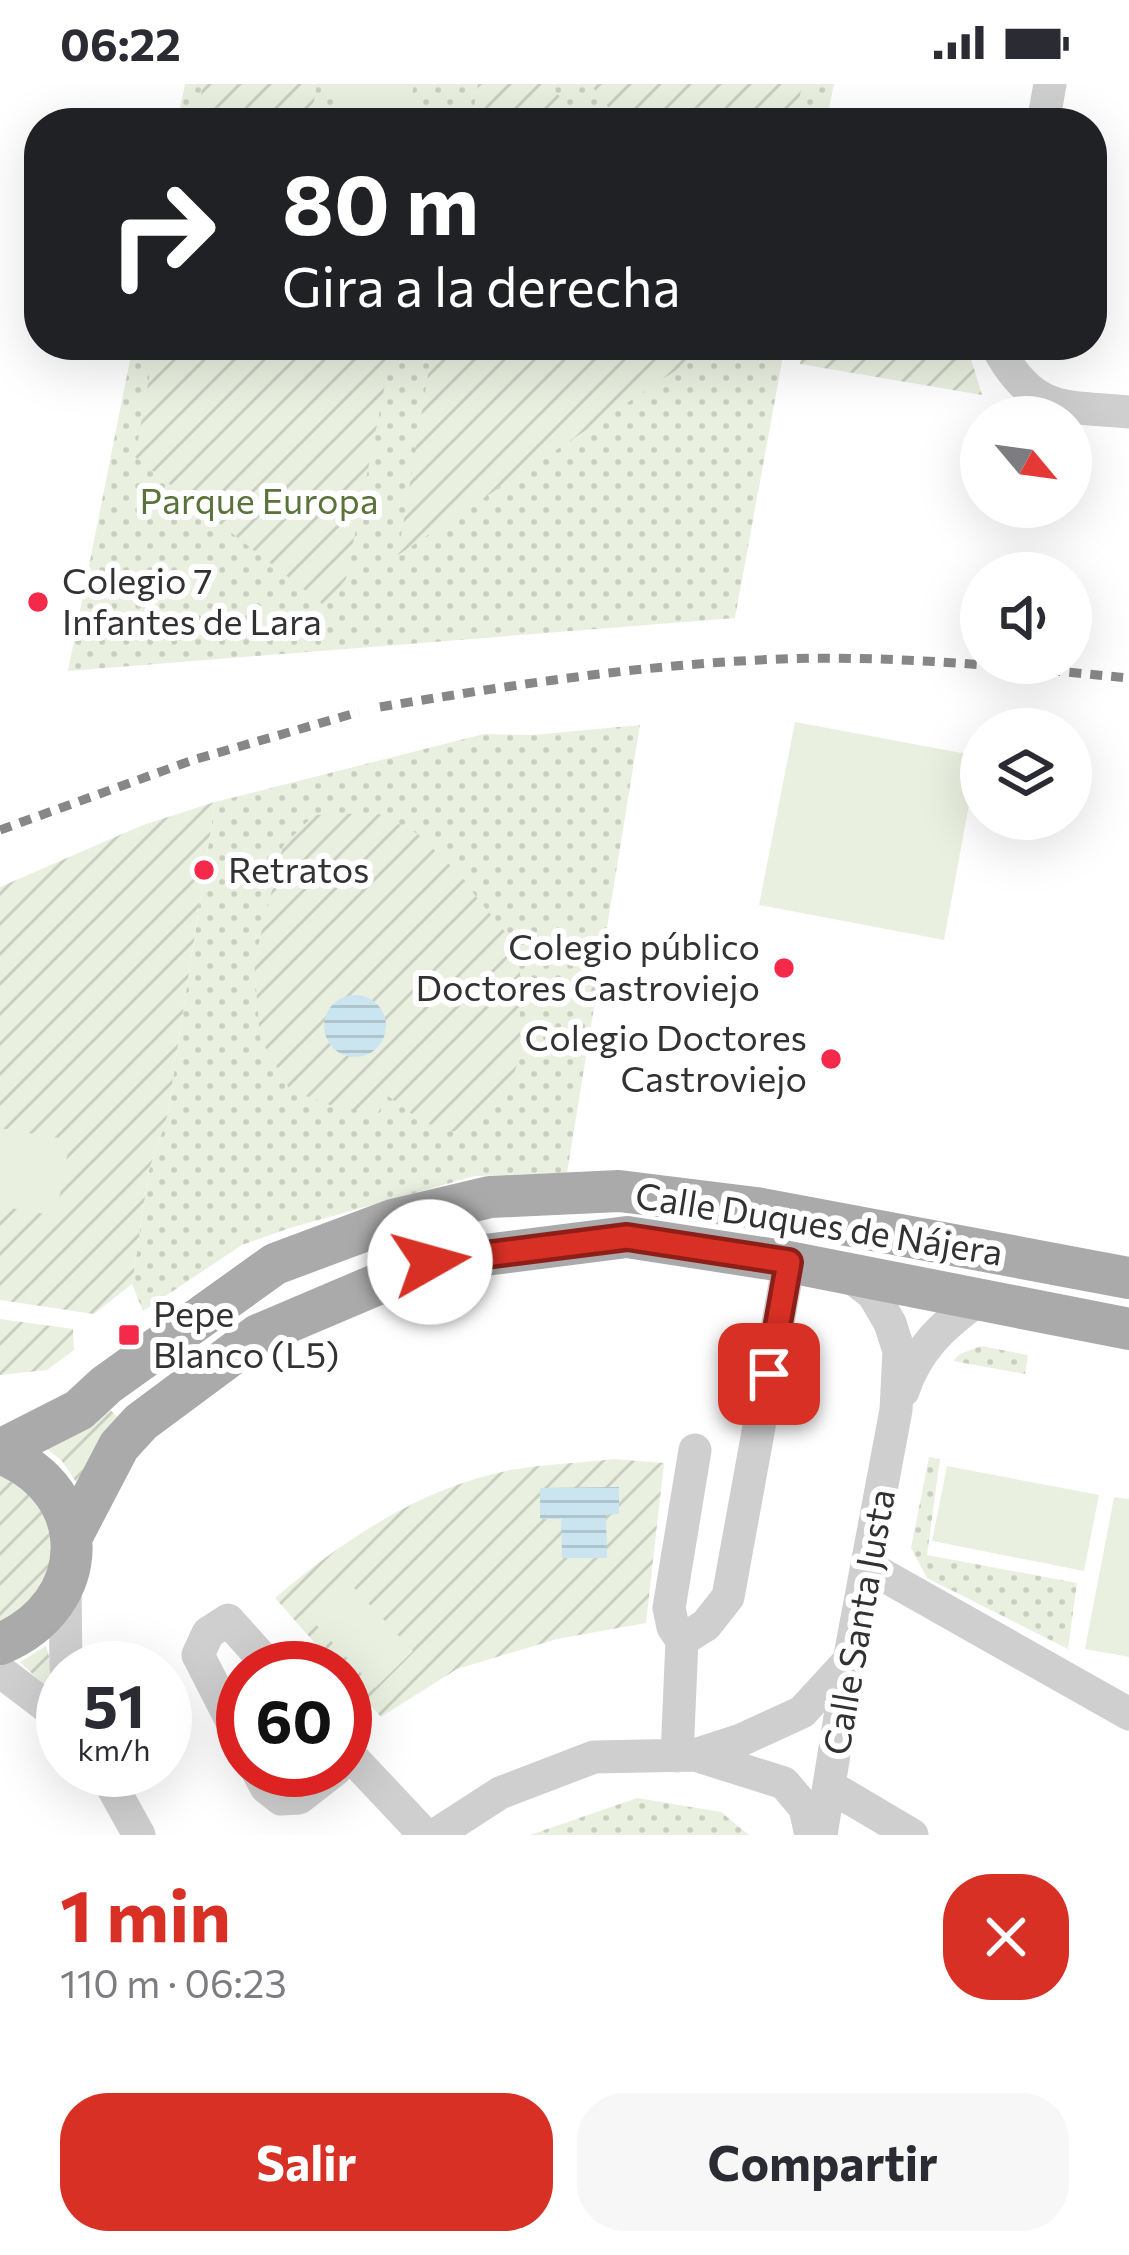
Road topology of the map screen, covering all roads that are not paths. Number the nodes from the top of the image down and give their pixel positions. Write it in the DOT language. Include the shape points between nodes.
graph roads {
  1 [pos="1005,360"];
  2 [pos="1129,412"];
  3 [pos="789,1262"];
  4 [pos="847,1274"];
  5 [pos="1129,1278"];
  6 [pos="978,1300"];
  7 [pos="1129,1329"];
  8 [pos="896,1410"];
  9 [pos="695,1450"];
  10 [pos="0,1452"];
  11 [pos="71,1538"];
  12 [pos="867,1566"];
  13 [pos="64,1586"];
  14 [pos="682,1640"];
  15 [pos="65,1641"];
  16 [pos="247,1641"];
  17 [pos="0,1644"];
  18 [pos="849,1661"];
  19 [pos="0,1671"];
  20 [pos="216,1689"];
  21 [pos="36,1698"];
  22 [pos="1129,1714"];
  23 [pos="686,1756"];
  24 [pos="372,1786"];
  25 [pos="831,1787"];
  26 [pos="118,1797"];
  27 [pos="139,1835"];
  28 [pos="425,1835"];
  29 [pos="435,1835"];
  30 [pos="811,1835"];
  31 [pos="821,1835"];
  32 [pos="912,1835"];
  1 -- 2 [label="street" via="1027,393 1058,405"];
  3 -- 4 [label="main road, Calle Duques de Nájera"];
  3 -- 11 [label="main road, Calle Duques de Nájera" via="627,1237 430,1262 258,1335 141,1422 119,1446"];
  3 -- 14 [label="street" via="728,1597"];
  4 -- 6 [label="main road, Calle Duques de Nájera"];
  4 -- 8 [label="street, Calle Santa Justa" via="873,1294 890,1324 898,1351"];
  5 -- 10 [label="main road, Calle Duques de Nájera" via="755,1208 620,1191 490,1197 393,1220 275,1264 79,1410"];
  6 -- 7 [label="main road, Calle Duques de Nájera"];
  6 -- 8 [label="street, Calle Santa Justa" via="917,1355"];
  8 -- 12 [label="street, Calle Santa Justa"];
  9 -- 14 [label="street" via="669,1608"];
  10 -- 11 [label="main road" via="55,1493"];
  11 -- 13 [label="main road"];
  12 -- 18 [label="street, Calle Santa Justa"];
  12 -- 22 [label="street"];
  13 -- 15 [label="street"];
  13 -- 17 [label="main road" via="25,1634"];
  14 -- 23 [label="street"];
  16 -- 20 [label="street" via="228,1620 208,1634 199,1655"];
  18 -- 23 [label="street" via="802,1712"];
  18 -- 25 [label="street, Calle Santa Justa"];
  19 -- 21 [label="street"];
  23 -- 29 [label="street" via="594,1757 500,1793"];
  23 -- 30 [label="street" via="784,1783 805,1808"];
  24 -- 28 [label="street"];
  25 -- 31 [label="street, Calle Santa Justa"];
  25 -- 32 [label="street"];
  26 -- 27 [label="street"];
}
